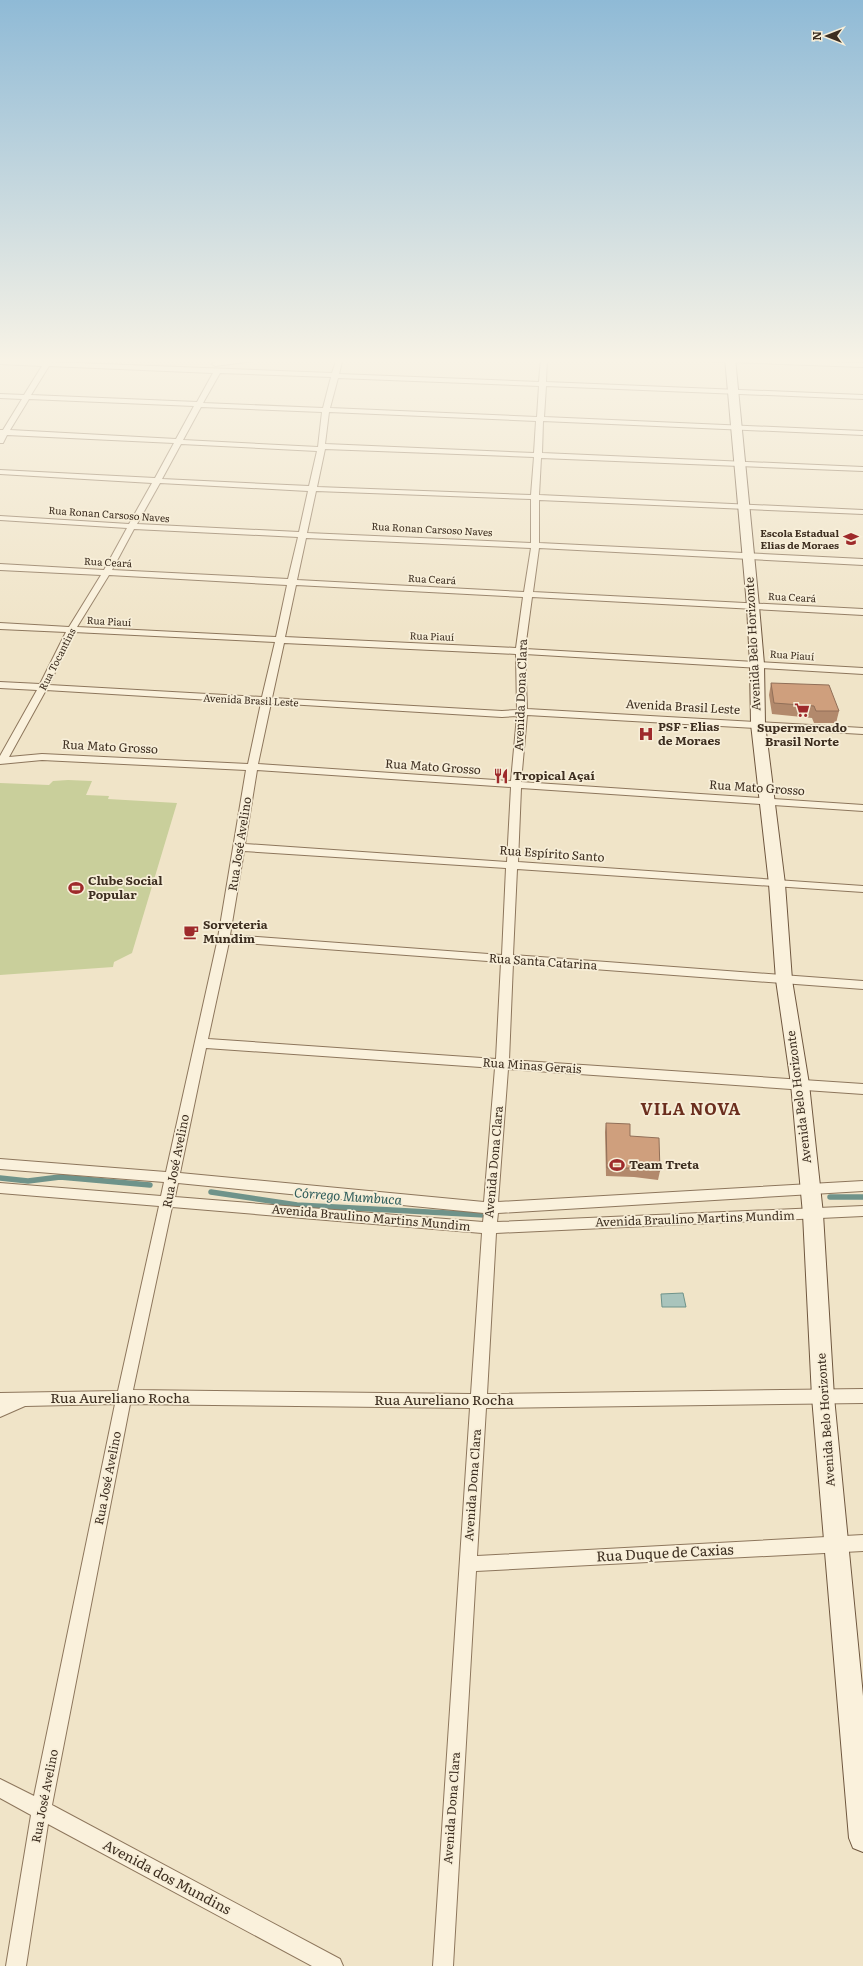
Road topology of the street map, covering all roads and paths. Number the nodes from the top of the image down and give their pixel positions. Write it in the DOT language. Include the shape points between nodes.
graph roads {
  1 [pos="173,450"];
  2 [pos="321,450"];
  3 [pos="375,450"];
  4 [pos="538,450"];
  5 [pos="738,450"];
  6 [pos="538,455"];
  7 [pos="740,464"];
  8 [pos="863,469"];
  9 [pos="0,472"];
  10 [pos="158,479"];
  11 [pos="312,489"];
  12 [pos="535,497"];
  13 [pos="744,506"];
  14 [pos="863,512"];
  15 [pos="0,518"];
  16 [pos="131,527"];
  17 [pos="303,535"];
  18 [pos="534,545"];
  19 [pos="748,555"];
  20 [pos="863,562"];
  21 [pos="0,568"];
  22 [pos="106,573"];
  23 [pos="291,582"];
  24 [pos="528,594"];
  25 [pos="753,606"];
  26 [pos="863,612"];
  27 [pos="0,626"];
  28 [pos="71,630"];
  29 [pos="279,641"];
  30 [pos="520,650"];
  31 [pos="757,664"];
  32 [pos="863,671"];
  33 [pos="0,685"];
  34 [pos="43,687"];
  35 [pos="267,701"];
  36 [pos="522,715"];
  37 [pos="759,727"];
  38 [pos="815,731"];
  39 [pos="863,731"];
  40 [pos="863,738"];
  41 [pos="1,761"];
  42 [pos="252,767"];
  43 [pos="516,785"];
  44 [pos="768,802"];
  45 [pos="863,808"];
  46 [pos="240,847"];
  47 [pos="512,864"];
  48 [pos="777,884"];
  49 [pos="863,889"];
  50 [pos="224,938"];
  51 [pos="506,959"];
  52 [pos="784,980"];
  53 [pos="863,985"];
  54 [pos="200,1043"];
  55 [pos="502,1064"];
  56 [pos="800,1084"];
  57 [pos="863,1089"];
  58 [pos="0,1164"];
  59 [pos="171,1177"];
  60 [pos="863,1186"];
  61 [pos="0,1188"];
  62 [pos="810,1190"];
  63 [pos="168,1202"];
  64 [pos="490,1208"];
  65 [pos="863,1211"];
  66 [pos="813,1214"];
  67 [pos="489,1228"];
  68 [pos="863,1396"];
  69 [pos="124,1397"];
  70 [pos="823,1397"];
  71 [pos="26,1399"];
  72 [pos="0,1400"];
  73 [pos="478,1401"];
  74 [pos="0,1410"];
  75 [pos="863,1543"];
  76 [pos="836,1544"];
  77 [pos="467,1564"];
  78 [pos="860,1774"];
  79 [pos="0,1788"];
  80 [pos="41,1810"];
  81 [pos="863,1838"];
  82 [pos="16,1966"];
  83 [pos="333,1966"];
  84 [pos="443,1966"];
  1 -- 10 [label="street, Rua Tocantins"];
  2 -- 11 [label="street, Rua José Avelino"];
  3 -- 6 [label="street"];
  4 -- 6 [label="street, Avenida Dona Clara"];
  5 -- 7 [label="street, Avenida Belo Horizonte"];
  6 -- 7 [label="street"];
  6 -- 12 [label="street, Avenida Dona Clara"];
  7 -- 8 [label="street"];
  7 -- 13 [label="street, Avenida Belo Horizonte"];
  9 -- 10 [label="street"];
  10 -- 11 [label="street"];
  10 -- 16 [label="street, Rua Tocantins"];
  11 -- 12 [label="street"];
  11 -- 17 [label="street, Rua José Avelino"];
  12 -- 13 [label="street"];
  12 -- 18 [label="street, Avenida Dona Clara"];
  13 -- 14 [label="street"];
  13 -- 19 [label="street, Avenida Belo Horizonte"];
  15 -- 16 [label="street, Rua Ronan Carsoso Naves"];
  16 -- 17 [label="street, Rua Ronan Carsoso Naves"];
  16 -- 22 [label="street, Rua Tocantins"];
  17 -- 18 [label="street, Rua Ronan Carsoso Naves"];
  17 -- 23 [label="street, Rua José Avelino"];
  18 -- 19 [label="street, Rua Ronan Carsoso Naves"];
  18 -- 24 [label="street, Avenida Dona Clara"];
  19 -- 20 [label="street, Rua Ronan Carsoso Naves"];
  19 -- 25 [label="street, Avenida Belo Horizonte"];
  21 -- 22 [label="street, Rua Ceará"];
  22 -- 23 [label="street, Rua Ceará"];
  22 -- 28 [label="street, Rua Tocantins"];
  23 -- 24 [label="street, Rua Ceará"];
  23 -- 29 [label="street, Rua José Avelino"];
  24 -- 25 [label="street, Rua Ceará"];
  24 -- 30 [label="street, Avenida Dona Clara"];
  25 -- 26 [label="street, Rua Ceará"];
  25 -- 31 [label="street, Avenida Belo Horizonte"];
  27 -- 28 [label="street, Rua Piauí"];
  28 -- 29 [label="street, Rua Piauí"];
  28 -- 34 [label="street, Rua Tocantins"];
  29 -- 30 [label="street, Rua Piauí"];
  29 -- 35 [label="street, Rua José Avelino"];
  30 -- 31 [label="street, Rua Piauí"];
  30 -- 36 [label="street, Avenida Dona Clara"];
  31 -- 32 [label="street, Rua Piauí"];
  31 -- 37 [label="street, Avenida Belo Horizonte"];
  33 -- 34 [label="street, Avenida Brasil Leste"];
  34 -- 35 [label="street, Avenida Brasil Leste"];
  34 -- 41 [label="street, Rua Tocantins"];
  35 -- 36 [label="street, Avenida Brasil Leste"];
  35 -- 42 [label="street, Rua José Avelino"];
  36 -- 37 [label="street, Avenida Brasil Leste"];
  36 -- 43 [label="street, Avenida Dona Clara"];
  37 -- 38 [label="street, Avenida Brasil Leste"];
  37 -- 44 [label="street, Avenida Belo Horizonte"];
  38 -- 39 [label="street, Avenida Brasil Leste"];
  38 -- 40 [label="street, Avenida Brasil Leste"];
  41 -- 42 [label="street, Rua Mato Grosso" via="42,757"];
  42 -- 43 [label="street, Rua Mato Grosso"];
  42 -- 46 [label="street, Rua José Avelino"];
  43 -- 44 [label="street, Rua Mato Grosso"];
  43 -- 47 [label="street, Avenida Dona Clara"];
  44 -- 45 [label="street, Rua Mato Grosso"];
  44 -- 48 [label="street, Avenida Belo Horizonte"];
  46 -- 47 [label="street, Rua Espírito Santo"];
  46 -- 50 [label="street, Rua José Avelino"];
  47 -- 48 [label="street, Rua Espírito Santo"];
  47 -- 51 [label="street, Avenida Dona Clara"];
  48 -- 49 [label="street, Rua Espírito Santo"];
  48 -- 52 [label="street, Avenida Belo Horizonte"];
  50 -- 51 [label="street, Rua Santa Catarina"];
  50 -- 54 [label="street, Rua José Avelino"];
  51 -- 52 [label="street, Rua Santa Catarina"];
  51 -- 55 [label="street, Avenida Dona Clara"];
  52 -- 53 [label="street, Rua Santa Catarina"];
  52 -- 56 [label="street, Avenida Belo Horizonte"];
  54 -- 55 [label="street, Rua Minas Gerais"];
  54 -- 59 [label="street, Rua José Avelino"];
  55 -- 56 [label="street, Rua Minas Gerais"];
  55 -- 64 [label="street, Avenida Dona Clara"];
  56 -- 57 [label="street, Rua Minas Gerais"];
  56 -- 62 [label="street, Avenida Belo Horizonte"];
  58 -- 59 [label="street, Avenida Braulino Martins Mundim"];
  59 -- 63 [label="street, Rua José Avelino"];
  59 -- 64 [label="street, Avenida Braulino Martins Mundim"];
  60 -- 62 [label="street, Avenida Braulino Martins Mundim"];
  61 -- 63 [label="street, Avenida Braulino Martins Mundim"];
  62 -- 64 [label="street, Avenida Braulino Martins Mundim"];
  62 -- 66 [label="street, Avenida Belo Horizonte"];
  63 -- 67 [label="street, Avenida Braulino Martins Mundim"];
  63 -- 69 [label="street, Rua José Avelino"];
  64 -- 67 [label="street, Avenida Dona Clara"];
  65 -- 66 [label="street, Avenida Braulino Martins Mundim"];
  66 -- 67 [label="street, Avenida Braulino Martins Mundim"];
  66 -- 70 [label="street, Avenida Belo Horizonte"];
  67 -- 73 [label="street, Avenida Dona Clara"];
  68 -- 70 [label="street, Rua Aureliano Rocha"];
  69 -- 71 [label="street, Rua Aureliano Rocha"];
  69 -- 73 [label="street, Rua Aureliano Rocha"];
  69 -- 80 [label="street, Rua José Avelino"];
  70 -- 73 [label="street, Rua Aureliano Rocha"];
  70 -- 76 [label="street, Avenida Belo Horizonte"];
  71 -- 72 [label="street, Rua Aureliano Rocha"];
  71 -- 74 [label="street"];
  73 -- 77 [label="street, Avenida Dona Clara"];
  75 -- 76 [label="street, Rua Duque de Caxias"];
  76 -- 77 [label="street, Rua Duque de Caxias"];
  76 -- 78 [label="street, Avenida Belo Horizonte"];
  77 -- 84 [label="street, Avenida Dona Clara"];
  78 -- 81 [label="street, Avenida Belo Horizonte"];
  79 -- 80 [label="street, Avenida dos Mundins"];
  80 -- 82 [label="street, Rua José Avelino"];
  80 -- 83 [label="street, Avenida dos Mundins"];
}
